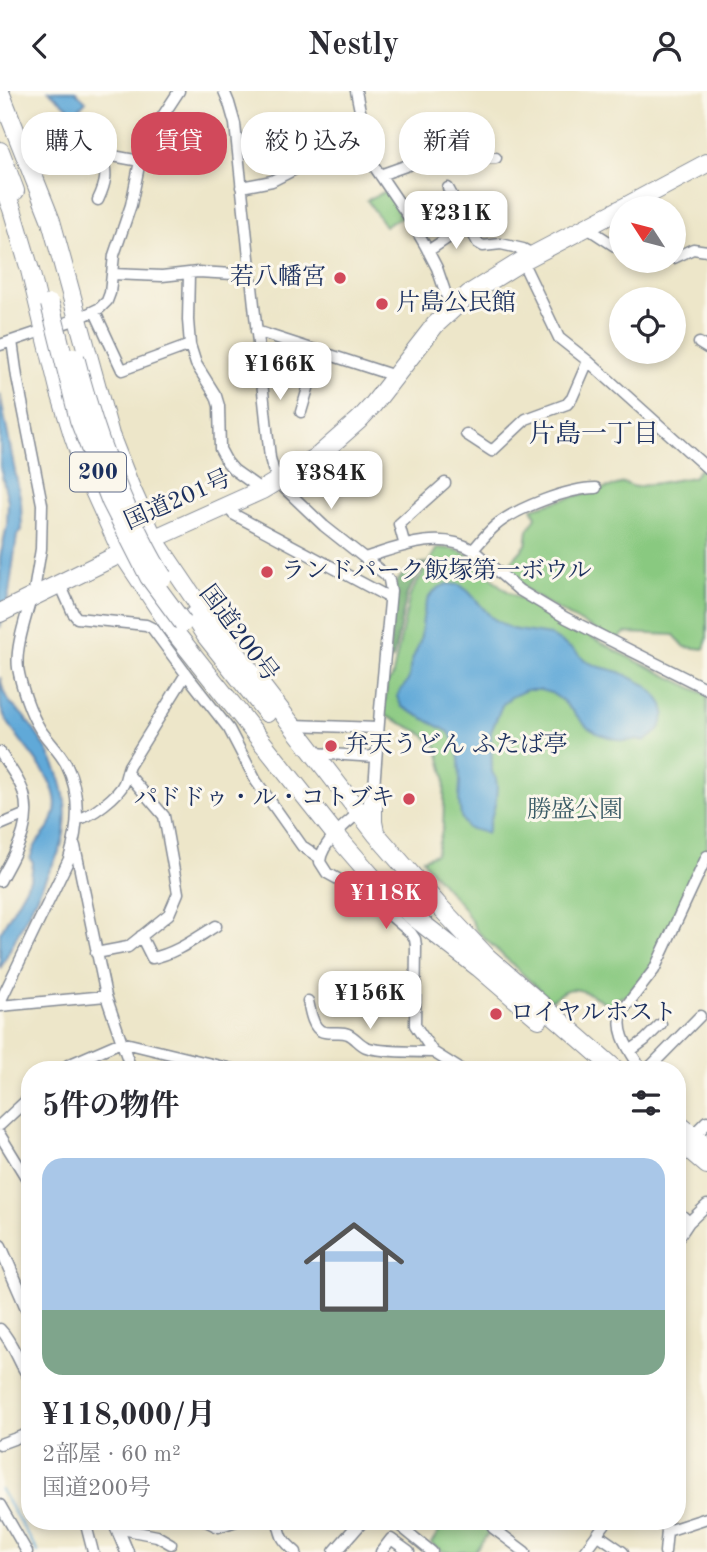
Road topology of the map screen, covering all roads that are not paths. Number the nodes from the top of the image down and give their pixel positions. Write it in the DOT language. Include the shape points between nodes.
graph roads {
  1 [pos="179,91"];
  2 [pos="224,91"];
  3 [pos="356,91"];
  4 [pos="0,92"];
  5 [pos="165,112"];
  6 [pos="360,112"];
  7 [pos="0,119"];
  8 [pos="0,151"];
  9 [pos="496,158"];
  10 [pos="707,163"];
  11 [pos="385,173"];
  12 [pos="106,175"];
  13 [pos="137,175"];
  14 [pos="284,175"];
  15 [pos="380,175"];
  16 [pos="0,178"];
  17 [pos="241,187"];
  18 [pos="448,188"];
  19 [pos="646,196"];
  20 [pos="97,200"];
  21 [pos="609,216"];
  22 [pos="467,225"];
  23 [pos="589,227"];
  24 [pos="609,242"];
  25 [pos="428,251"];
  26 [pos="707,251"];
  27 [pos="686,252"];
  28 [pos="528,258"];
  29 [pos="189,273"];
  30 [pos="112,274"];
  31 [pos="251,275"];
  32 [pos="56,303"];
  33 [pos="451,309"];
  34 [pos="95,311"];
  35 [pos="77,319"];
  36 [pos="45,330"];
  37 [pos="256,331"];
  38 [pos="7,343"];
  39 [pos="190,345"];
  40 [pos="319,351"];
  41 [pos="588,362"];
  42 [pos="395,376"];
  43 [pos="301,412"];
  44 [pos="466,434"];
  45 [pos="707,468"];
  46 [pos="278,480"];
  47 [pos="445,483"];
  48 [pos="596,488"];
  49 [pos="262,490"];
  50 [pos="233,515"];
  51 [pos="154,539"];
  52 [pos="405,545"];
  53 [pos="473,550"];
  54 [pos="122,553"];
  55 [pos="365,558"];
  56 [pos="376,566"];
  57 [pos="60,584"];
  58 [pos="364,585"];
  59 [pos="29,599"];
  60 [pos="390,599"];
  61 [pos="0,613"];
  62 [pos="186,674"];
  63 [pos="707,689"];
  64 [pos="292,725"];
  65 [pos="378,728"];
  66 [pos="0,752"];
  67 [pos="314,753"];
  68 [pos="376,757"];
  69 [pos="127,773"];
  70 [pos="26,814"];
  71 [pos="78,819"];
  72 [pos="353,819"];
  73 [pos="0,825"];
  74 [pos="74,843"];
  75 [pos="707,856"];
  76 [pos="320,858"];
  77 [pos="0,881"];
  78 [pos="216,926"];
  79 [pos="141,936"];
  80 [pos="96,953"];
  81 [pos="482,962"];
  82 [pos="106,996"];
  83 [pos="308,1001"];
  84 [pos="0,1004"];
  85 [pos="700,1016"];
  86 [pos="661,1024"];
  87 [pos="121,1042"];
  88 [pos="630,1051"];
  89 [pos="433,1052"];
  90 [pos="77,1061"];
  91 [pos="128,1061"];
  92 [pos="199,1061"];
  93 [pos="447,1061"];
  94 [pos="589,1061"];
  95 [pos="605,1061"];
  96 [pos="636,1061"];
  97 [pos="656,1061"];
  98 [pos="21,1105"];
  99 [pos="707,1122"];
  100 [pos="0,1125"];
  101 [pos="0,1135"];
  102 [pos="688,1145"];
  103 [pos="707,1165"];
  104 [pos="21,1169"];
  105 [pos="707,1205"];
  106 [pos="686,1219"];
  107 [pos="689,1222"];
  108 [pos="686,1226"];
  109 [pos="0,1246"];
  110 [pos="21,1294"];
  111 [pos="0,1329"];
  112 [pos="21,1366"];
  113 [pos="21,1436"];
  114 [pos="0,1444"];
  115 [pos="0,1505"];
  116 [pos="707,1518"];
  117 [pos="686,1522"];
  118 [pos="87,1530"];
  119 [pos="118,1530"];
  120 [pos="137,1530"];
  121 [pos="279,1530"];
  122 [pos="354,1530"];
  123 [pos="405,1530"];
  124 [pos="495,1530"];
  125 [pos="600,1530"];
  126 [pos="665,1530"];
  127 [pos="597,1534"];
  128 [pos="170,1544"];
  129 [pos="518,1550"];
  130 [pos="27,1552"];
  131 [pos="93,1552"];
  132 [pos="127,1552"];
  133 [pos="296,1552"];
  134 [pos="335,1552"];
  135 [pos="381,1552"];
  136 [pos="409,1552"];
  137 [pos="432,1552"];
  138 [pos="584,1552"];
  139 [pos="622,1552"];
  140 [pos="665,1552"];
  1 -- 5 [label="street"];
  2 -- 17 [label="street" via="235,124"];
  3 -- 6 [label="street"];
  4 -- 35 [label="highway" via="51,221"];
  7 -- 32 [label="highway, 国道200号 / 200" via="42,230"];
  8 -- 32 [label="highway, 国道200号 / 200"];
  9 -- 11 [label="street" via="483,158 484,152 473,142"];
  10 -- 19 [label="highway, 国道201号"];
  12 -- 20 [label="street"];
  13 -- 30 [label="street"];
  14 -- 17 [label="street"];
  15 -- 25 [label="street"];
  16 -- 36 [label="highway"];
  17 -- 31 [label="street"];
  18 -- 22 [label="street"];
  21 -- 23 [label="highway, 国道201号"];
  22 -- 25 [label="street"];
  22 -- 28 [label="street" via="483,246 501,244 523,250"];
  23 -- 24 [label="street"];
  23 -- 28 [label="highway, 国道201号"];
  25 -- 33 [label="street"];
  26 -- 27 [label="street"];
  28 -- 33 [label="highway, 国道201号"];
  28 -- 41 [label="street" via="559,338"];
  29 -- 30 [label="street" via="162,277"];
  29 -- 31 [label="street"];
  29 -- 39 [label="street"];
  30 -- 34 [label="street" via="107,301"];
  31 -- 37 [label="street"];
  32 -- 72 [label="highway, 国道200号 / 200, bridge" via="79,420 106,492 149,577"];
  33 -- 42 [label="highway, 国道201号"];
  34 -- 35 [label="street"];
  34 -- 39 [label="street" via="122,370"];
  35 -- 36 [label="street"];
  35 -- 51 [label="highway" via="110,435"];
  36 -- 38 [label="street"];
  36 -- 54 [label="highway" via="74,438"];
  37 -- 40 [label="street"];
  37 -- 46 [label="street" via="270,458"];
  38 -- 59 [label="street" via="18,377 42,504 41,549"];
  39 -- 49 [label="street" via="216,395 220,449 234,470"];
  40 -- 42 [label="street"];
  40 -- 43 [label="street"];
  41 -- 44 [label="street" via="567,404 526,419 492,451"];
  41 -- 45 [label="street"];
  42 -- 46 [label="highway, 国道201号" via="349,431"];
  46 -- 49 [label="highway, 国道201号"];
  46 -- 55 [label="street" via="324,526"];
  47 -- 52 [label="street" via="399,524"];
  48 -- 53 [label="street" via="531,505 495,526"];
  49 -- 51 [label="highway, 国道201号"];
  50 -- 58 [label="street"];
  51 -- 54 [label="highway, 国道201号"];
  51 -- 64 [label="highway"];
  52 -- 53 [label="street" via="453,542"];
  52 -- 55 [label="street"];
  53 -- 63 [label="street" via="519,590 566,618"];
  54 -- 57 [label="highway, 国道201号"];
  54 -- 72 [label="highway" via="173,629"];
  55 -- 56 [label="street"];
  56 -- 58 [label="street"];
  56 -- 60 [label="street" via="389,580"];
  57 -- 59 [label="highway, 国道201号"];
  57 -- 62 [label="street" via="78,618 152,628"];
  58 -- 60 [label="street"];
  59 -- 61 [label="highway, 国道201号"];
  59 -- 71 [label="street" via="18,666 40,729 72,780"];
  60 -- 65 [label="street"];
  62 -- 69 [label="street"];
  62 -- 76 [label="street" via="229,729 256,781 302,846"];
  64 -- 65 [label="street"];
  64 -- 67 [label="highway"];
  65 -- 68 [label="street"];
  66 -- 70 [label="street" via="23,790"];
  67 -- 68 [label="street"];
  67 -- 72 [label="highway"];
  68 -- 72 [label="street"];
  69 -- 71 [label="street" via="119,791 89,816"];
  69 -- 79 [label="street" via="164,816 178,893 169,914"];
  70 -- 73 [label="street"];
  70 -- 77 [label="street" via="23,835"];
  71 -- 74 [label="street"];
  72 -- 76 [label="street" via="323,849"];
  72 -- 81 [label="highway, 国道200号 / 200"];
  72 -- 81 [label="highway" via="376,834"];
  74 -- 80 [label="street"];
  74 -- 84 [label="street"];
  75 -- 88 [label="street" via="654,970 620,1017"];
  76 -- 89 [label="street" via="327,873 365,894 415,939 415,1025"];
  78 -- 79 [label="street" via="152,958"];
  79 -- 80 [label="street" via="128,947"];
  80 -- 82 [label="street"];
  81 -- 94 [label="highway, 国道200号 / 200"];
  81 -- 95 [label="highway, 国道200号 / 200"];
  82 -- 84 [label="street"];
  82 -- 87 [label="street"];
  83 -- 89 [label="street" via="322,1032 348,1034 370,1049"];
  85 -- 97 [label="street"];
  86 -- 88 [label="street"];
  87 -- 90 [label="street"];
  87 -- 91 [label="street"];
  87 -- 92 [label="street"];
  88 -- 96 [label="street"];
  89 -- 93 [label="street"];
  98 -- 100 [label="street"];
  99 -- 102 [label="street"];
  101 -- 104 [label="street"];
  102 -- 103 [label="highway"];
  105 -- 107 [label="street"];
  106 -- 107 [label="street"];
  107 -- 108 [label="street"];
  109 -- 110 [label="street"];
  111 -- 112 [label="street"];
  113 -- 114 [label="street"];
  115 -- 130 [label="street"];
  116 -- 117 [label="street"];
  118 -- 131 [label="street"];
  119 -- 132 [label="street"];
  120 -- 128 [label="street"];
  121 -- 133 [label="street"];
  122 -- 134 [label="street"];
  123 -- 137 [label="street"];
  124 -- 129 [label="street"];
  125 -- 127 [label="street"];
  126 -- 140 [label="street"];
  127 -- 138 [label="street"];
  127 -- 139 [label="street"];
  135 -- 136 [label="street" via="390,1539"];
}
